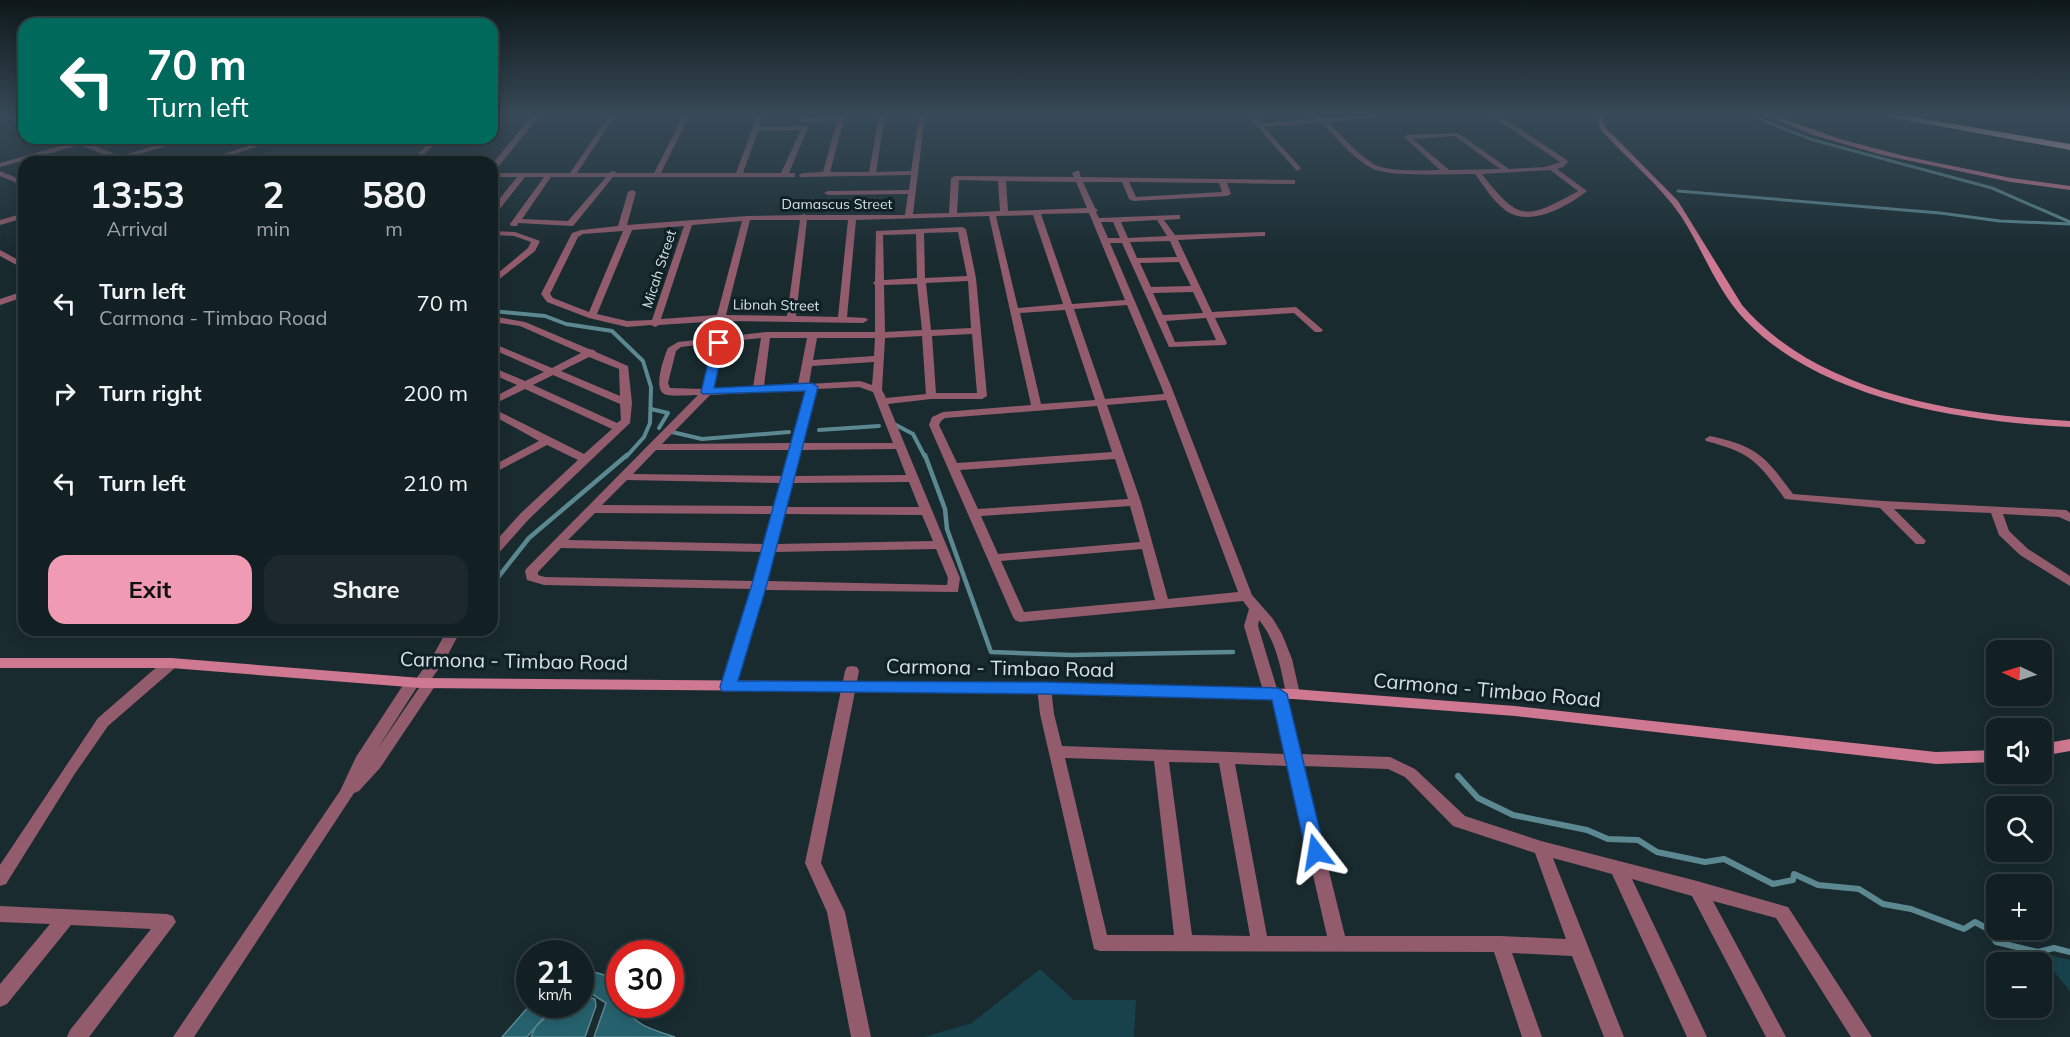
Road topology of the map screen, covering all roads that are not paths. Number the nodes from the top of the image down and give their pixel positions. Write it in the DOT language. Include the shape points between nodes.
graph roads {
  1 [pos="579,164"];
  2 [pos="662,164"];
  3 [pos="742,164"];
  4 [pos="792,164"];
  5 [pos="829,164"];
  6 [pos="874,164"];
  7 [pos="916,164"];
  8 [pos="1293,164"];
  9 [pos="1372,164"];
  10 [pos="1438,164"];
  11 [pos="1498,164"];
  12 [pos="1562,164"];
  13 [pos="1638,164"];
  14 [pos="1931,164"];
  15 [pos="1551,168"];
  16 [pos="1297,169"];
  17 [pos="1506,170"];
  18 [pos="1446,171"];
  19 [pos="1476,171"];
  20 [pos="0,173"];
  21 [pos="613,173"];
  22 [pos="872,173"];
  23 [pos="915,173"];
  24 [pos="523,174"];
  25 [pos="550,174"];
  26 [pos="573,174"];
  27 [pos="657,174"];
  28 [pos="826,174"];
  29 [pos="498,175"];
  30 [pos="803,175"];
  31 [pos="738,176"];
  32 [pos="1076,176"];
  33 [pos="1002,179"];
  34 [pos="1124,180"];
  35 [pos="18,181"];
  36 [pos="1222,182"];
  37 [pos="1293,182"];
  38 [pos="2070,188"];
  39 [pos="632,192"];
  40 [pos="912,192"];
  41 [pos="828,193"];
  42 [pos="498,205"];
  43 [pos="1036,212"];
  44 [pos="1004,213"];
  45 [pos="992,214"];
  46 [pos="953,215"];
  47 [pos="1096,215"];
  48 [pos="804,216"];
  49 [pos="852,216"];
  50 [pos="909,217"];
  51 [pos="1177,217"];
  52 [pos="18,218"];
  53 [pos="747,218"];
  54 [pos="1159,218"];
  55 [pos="1116,220"];
  56 [pos="517,221"];
  57 [pos="689,222"];
  58 [pos="0,223"];
  59 [pos="626,227"];
  60 [pos="920,230"];
  61 [pos="498,233"];
  62 [pos="504,233"];
  63 [pos="578,233"];
  64 [pos="1262,234"];
  65 [pos="498,236"];
  66 [pos="1172,237"];
  67 [pos="1125,240"];
  68 [pos="1107,241"];
  69 [pos="0,253"];
  70 [pos="1182,259"];
  71 [pos="1135,261"];
  72 [pos="18,263"];
  73 [pos="498,277"];
  74 [pos="972,278"];
  75 [pos="921,281"];
  76 [pos="878,283"];
  77 [pos="1196,289"];
  78 [pos="1148,290"];
  79 [pos="18,296"];
  80 [pos="0,302"];
  81 [pos="1131,302"];
  82 [pos="1069,307"];
  83 [pos="1014,310"];
  84 [pos="592,316"];
  85 [pos="1209,316"];
  86 [pos="721,318"];
  87 [pos="1161,318"];
  88 [pos="791,319"];
  89 [pos="498,320"];
  90 [pos="842,320"];
  91 [pos="863,320"];
  92 [pos="655,324"];
  93 [pos="1318,330"];
  94 [pos="976,331"];
  95 [pos="927,333"];
  96 [pos="766,335"];
  97 [pos="880,335"];
  98 [pos="812,337"];
  99 [pos="720,339"];
  100 [pos="498,348"];
  101 [pos="591,351"];
  102 [pos="878,359"];
  103 [pos="807,363"];
  104 [pos="552,371"];
  105 [pos="498,373"];
  106 [pos="525,385"];
  107 [pos="807,387"];
  108 [pos="758,389"];
  109 [pos="707,392"];
  110 [pos="879,396"];
  111 [pos="931,396"];
  112 [pos="1170,397"];
  113 [pos="498,399"];
  114 [pos="627,403"];
  115 [pos="1101,404"];
  116 [pos="1037,408"];
  117 [pos="498,414"];
  118 [pos="2070,424"];
  119 [pos="619,428"];
  120 [pos="1710,439"];
  121 [pos="547,441"];
  122 [pos="794,446"];
  123 [pos="900,446"];
  124 [pos="652,447"];
  125 [pos="1119,455"];
  126 [pos="585,459"];
  127 [pos="498,467"];
  128 [pos="954,467"];
  129 [pos="623,477"];
  130 [pos="913,478"];
  131 [pos="786,480"];
  132 [pos="1135,502"];
  133 [pos="1883,505"];
  134 [pos="592,509"];
  135 [pos="1996,510"];
  136 [pos="778,511"];
  137 [pos="927,511"];
  138 [pos="976,513"];
  139 [pos="2070,518"];
  140 [pos="1920,541"];
  141 [pos="557,544"];
  142 [pos="941,545"];
  143 [pos="1148,545"];
  144 [pos="498,546"];
  145 [pos="768,548"];
  146 [pos="995,558"];
  147 [pos="2070,582"];
  148 [pos="759,584"];
  149 [pos="1246,596"];
  150 [pos="1162,602"];
  151 [pos="1255,611"];
  152 [pos="450,636"];
  153 [pos="0,663"];
  154 [pos="171,663"];
  155 [pos="850,679"];
  156 [pos="421,683"];
  157 [pos="728,687"];
  158 [pos="1044,688"];
  159 [pos="1281,694"];
  160 [pos="2070,745"];
  161 [pos="2052,748"];
  162 [pos="1056,752"];
  163 [pos="1161,755"];
  164 [pos="1986,756"];
  165 [pos="1226,757"];
  166 [pos="1294,759"];
  167 [pos="1541,848"];
  168 [pos="1618,868"];
  169 [pos="0,879"];
  170 [pos="1697,888"];
  171 [pos="0,914"];
  172 [pos="68,916"];
  173 [pos="1184,944"];
  174 [pos="1260,944"];
  175 [pos="1338,944"];
  176 [pos="1500,944"];
  177 [pos="1578,948"];
  178 [pos="0,998"];
  179 [pos="77,1037"];
  180 [pos="183,1037"];
  181 [pos="861,1037"];
  182 [pos="1532,1037"];
  183 [pos="1614,1037"];
  184 [pos="1697,1037"];
  185 [pos="1776,1037"];
  186 [pos="1862,1037"];
  1 -- 26 [label="street"];
  2 -- 27 [label="street"];
  3 -- 31 [label="street"];
  4 -- 31 [label="street" via="788,175"];
  5 -- 28 [label="street"];
  6 -- 22 [label="street"];
  7 -- 23 [label="street"];
  8 -- 16 [label="street"];
  9 -- 18 [label="street" via="1397,171"];
  10 -- 18 [label="street"];
  11 -- 17 [label="street"];
  12 -- 15 [label="street"];
  13 -- 118 [label="main road" via="1683,214 1740,308 1766,336 1789,352 1853,383 1916,403 2003,420"];
  14 -- 38 [label="main road"];
  15 -- 17 [label="street"];
  15 -- 19 [label="street" via="1584,190 1543,213 1526,214 1510,210"];
  17 -- 19 [label="street"];
  18 -- 19 [label="street"];
  20 -- 35 [label="street"];
  21 -- 26 [label="street"];
  21 -- 27 [label="street"];
  21 -- 56 [label="street" via="570,224"];
  22 -- 23 [label="street"];
  22 -- 28 [label="street"];
  23 -- 40 [label="street"];
  24 -- 25 [label="street"];
  24 -- 29 [label="street"];
  24 -- 42 [label="street"];
  25 -- 26 [label="street"];
  25 -- 56 [label="street"];
  27 -- 31 [label="street"];
  28 -- 30 [label="street"];
  32 -- 33 [label="street"];
  32 -- 34 [label="street"];
  32 -- 47 [label="street"];
  33 -- 44 [label="street"];
  33 -- 46 [label="street" via="955,178"];
  34 -- 36 [label="street"];
  34 -- 36 [label="street" via="1133,199 1227,194"];
  36 -- 37 [label="street"];
  39 -- 59 [label="street"];
  40 -- 41 [label="street"];
  40 -- 50 [label="street"];
  43 -- 44 [label="street, Damascus Street"];
  43 -- 47 [label="street, Damascus Street"];
  43 -- 82 [label="street"];
  44 -- 45 [label="street, Damascus Street"];
  45 -- 46 [label="street, Damascus Street"];
  45 -- 83 [label="street"];
  46 -- 50 [label="street, Damascus Street"];
  47 -- 55 [label="street, Damascus Street"];
  47 -- 68 [label="street"];
  48 -- 49 [label="street, Damascus Street"];
  48 -- 53 [label="street, Damascus Street"];
  48 -- 88 [label="street"];
  49 -- 50 [label="street, Damascus Street"];
  49 -- 90 [label="street"];
  51 -- 54 [label="street, Damascus Street"];
  52 -- 58 [label="street"];
  53 -- 57 [label="street, Damascus Street"];
  53 -- 86 [label="street"];
  54 -- 55 [label="street, Damascus Street"];
  54 -- 66 [label="street"];
  55 -- 67 [label="street"];
  56 -- 62 [label="street"];
  57 -- 59 [label="street, Damascus Street"];
  57 -- 92 [label="street, Micah Street"];
  59 -- 63 [label="street, Damascus Street"];
  59 -- 84 [label="street"];
  60 -- 74 [label="street" via="962,229"];
  60 -- 75 [label="street"];
  60 -- 76 [label="street" via="879,233"];
  61 -- 62 [label="street"];
  62 -- 65 [label="street"];
  62 -- 73 [label="street" via="536,241 532,249"];
  63 -- 84 [label="street, Libnah Street" via="545,294 550,300"];
  64 -- 66 [label="street"];
  66 -- 67 [label="street"];
  66 -- 70 [label="street"];
  67 -- 68 [label="street"];
  67 -- 71 [label="street"];
  68 -- 81 [label="street"];
  69 -- 72 [label="street"];
  70 -- 71 [label="street"];
  70 -- 77 [label="street"];
  71 -- 78 [label="street"];
  74 -- 75 [label="street"];
  74 -- 94 [label="street"];
  75 -- 76 [label="street"];
  75 -- 95 [label="street"];
  76 -- 97 [label="street"];
  77 -- 78 [label="street"];
  77 -- 85 [label="street"];
  78 -- 87 [label="street"];
  79 -- 80 [label="street"];
  81 -- 82 [label="street"];
  81 -- 112 [label="street"];
  82 -- 83 [label="street"];
  82 -- 115 [label="street"];
  83 -- 116 [label="street"];
  84 -- 92 [label="street, Libnah Street" via="627,324"];
  85 -- 87 [label="street"];
  85 -- 87 [label="street" via="1222,343 1172,345"];
  85 -- 93 [label="street" via="1296,310"];
  86 -- 88 [label="street, Libnah Street"];
  86 -- 92 [label="street, Libnah Street"];
  88 -- 90 [label="street, Libnah Street"];
  89 -- 101 [label="street" via="522,324"];
  90 -- 91 [label="street, Libnah Street"];
  94 -- 95 [label="street"];
  94 -- 111 [label="street" via="982,396"];
  95 -- 97 [label="street"];
  95 -- 111 [label="street"];
  96 -- 98 [label="street"];
  96 -- 99 [label="street"];
  96 -- 108 [label="street"];
  97 -- 98 [label="street"];
  97 -- 102 [label="street"];
  98 -- 103 [label="street"];
  99 -- 109 [label="street"];
  99 -- 109 [label="street" via="678,345 671,350 663,383 666,392"];
  100 -- 104 [label="street"];
  101 -- 104 [label="street"];
  101 -- 114 [label="street" via="624,368"];
  102 -- 103 [label="street"];
  102 -- 110 [label="street"];
  103 -- 107 [label="street"];
  104 -- 106 [label="street"];
  104 -- 114 [label="street"];
  105 -- 106 [label="street"];
  106 -- 113 [label="street"];
  106 -- 119 [label="street"];
  107 -- 108 [label="street"];
  107 -- 110 [label="street" via="860,384"];
  107 -- 122 [label="street"];
  108 -- 109 [label="street"];
  109 -- 124 [label="street"];
  110 -- 111 [label="street"];
  110 -- 123 [label="street"];
  112 -- 115 [label="street"];
  112 -- 149 [label="street"];
  114 -- 119 [label="street" via="626,421"];
  115 -- 116 [label="street"];
  115 -- 125 [label="street"];
  116 -- 128 [label="street" via="943,415 936,419 933,425"];
  117 -- 121 [label="street"];
  119 -- 126 [label="street"];
  120 -- 133 [label="street" via="1741,445 1758,456 1789,497"];
  121 -- 126 [label="street"];
  121 -- 127 [label="street"];
  122 -- 123 [label="street"];
  122 -- 124 [label="street"];
  122 -- 131 [label="street"];
  123 -- 130 [label="street"];
  124 -- 129 [label="street"];
  125 -- 128 [label="street"];
  125 -- 132 [label="street"];
  126 -- 144 [label="street"];
  128 -- 138 [label="street"];
  129 -- 131 [label="street"];
  129 -- 134 [label="street"];
  130 -- 131 [label="street"];
  130 -- 137 [label="street"];
  131 -- 136 [label="street"];
  132 -- 138 [label="street"];
  132 -- 143 [label="street"];
  133 -- 135 [label="street"];
  133 -- 140 [label="street"];
  134 -- 136 [label="street"];
  134 -- 141 [label="street"];
  135 -- 139 [label="street" via="2062,513"];
  135 -- 147 [label="street" via="2002,532 2024,552"];
  136 -- 137 [label="street"];
  136 -- 145 [label="street"];
  137 -- 142 [label="street"];
  138 -- 146 [label="street"];
  141 -- 145 [label="street"];
  141 -- 148 [label="street" via="531,571 532,577 544,581"];
  142 -- 145 [label="street"];
  142 -- 148 [label="street" via="954,578 953,589"];
  143 -- 146 [label="street"];
  143 -- 150 [label="street"];
  145 -- 148 [label="street"];
  146 -- 150 [label="street" via="1020,616"];
  148 -- 157 [label="street"];
  149 -- 150 [label="street"];
  149 -- 151 [label="street"];
  151 -- 159 [label="street" via="1251,626"];
  151 -- 159 [label="street" via="1270,623 1284,654"];
  152 -- 156 [label="street"];
  153 -- 154 [label="main road, Carmona - Timbao Road"];
  154 -- 156 [label="main road, Carmona - Timbao Road"];
  154 -- 169 [label="street" via="103,722"];
  155 -- 157 [label="main road, Carmona - Timbao Road"];
  155 -- 158 [label="main road, Carmona - Timbao Road"];
  155 -- 181 [label="street" via="813,863 836,912"];
  156 -- 157 [label="main road, Carmona - Timbao Road"];
  156 -- 180 [label="street" via="375,764 346,794"];
  158 -- 159 [label="main road, Carmona - Timbao Road"];
  158 -- 162 [label="street"];
  159 -- 164 [label="main road, Carmona - Timbao Road" via="1515,711 1936,758"];
  159 -- 166 [label="street"];
  160 -- 161 [label="main road"];
  162 -- 163 [label="street"];
  162 -- 173 [label="street" via="1100,943"];
  163 -- 165 [label="street"];
  163 -- 173 [label="street"];
  165 -- 166 [label="street"];
  165 -- 174 [label="street"];
  166 -- 167 [label="street" via="1390,763 1410,773 1459,821"];
  166 -- 175 [label="street"];
  167 -- 168 [label="street"];
  167 -- 177 [label="street"];
  168 -- 170 [label="street"];
  168 -- 184 [label="street"];
  170 -- 185 [label="street"];
  170 -- 186 [label="street" via="1782,912"];
  171 -- 172 [label="street"];
  172 -- 178 [label="street"];
  172 -- 179 [label="street" via="167,922"];
  173 -- 174 [label="street"];
  174 -- 175 [label="street"];
  175 -- 176 [label="street"];
  176 -- 177 [label="street"];
  176 -- 182 [label="street"];
  177 -- 183 [label="street"];
}
